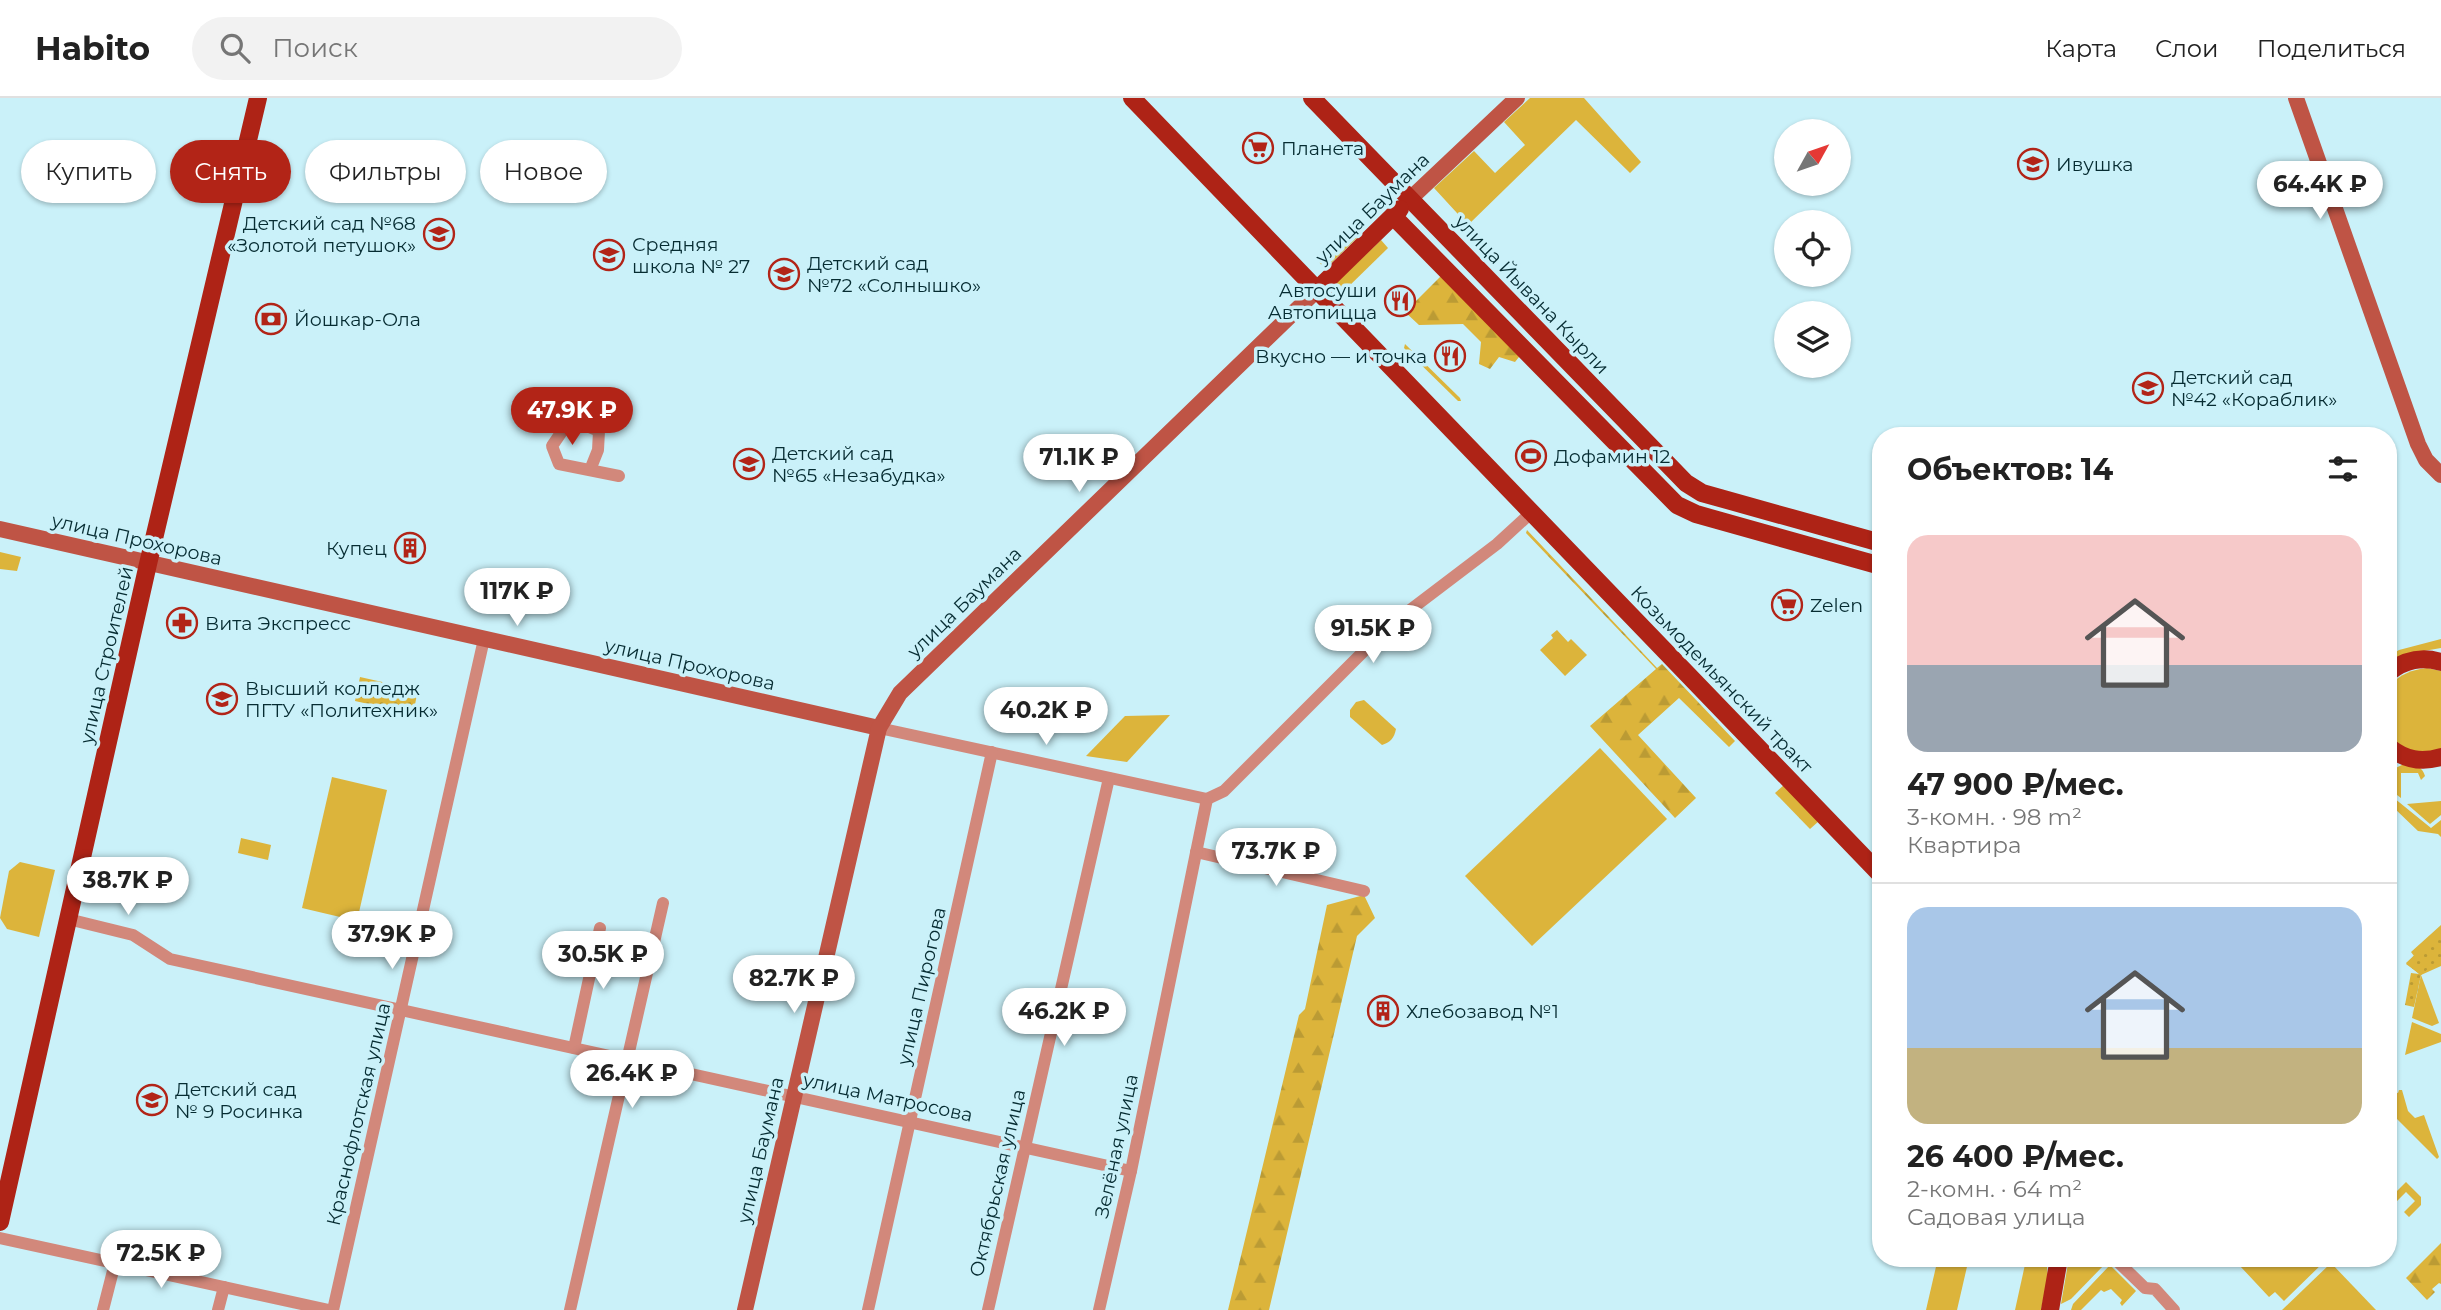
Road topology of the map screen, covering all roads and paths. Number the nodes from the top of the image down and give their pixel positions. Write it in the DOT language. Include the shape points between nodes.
graph roads {
  1 [pos="258,98"];
  2 [pos="1132,98"];
  3 [pos="1312,98"];
  4 [pos="1517,98"];
  5 [pos="2296,98"];
  6 [pos="1410,199"];
  7 [pos="1393,216"];
  8 [pos="1317,290"];
  9 [pos="1539,332"];
  10 [pos="1523,348"];
  11 [pos="590,470"];
  12 [pos="2441,475"];
  13 [pos="619,476"];
  14 [pos="1733,502"];
  15 [pos="1532,512"];
  16 [pos="1727,523"];
  17 [pos="0,529"];
  18 [pos="1872,541"];
  19 [pos="1872,563"];
  20 [pos="148,564"];
  21 [pos="484,639"];
  22 [pos="2441,662"];
  23 [pos="2397,668"];
  24 [pos="879,728"];
  25 [pos="992,752"];
  26 [pos="2397,757"];
  27 [pos="2441,758"];
  28 [pos="1109,778"];
  29 [pos="1207,799"];
  30 [pos="1196,852"];
  31 [pos="1872,866"];
  32 [pos="1364,891"];
  33 [pos="663,903"];
  34 [pos="68,919"];
  35 [pos="600,928"];
  36 [pos="401,1009"];
  37 [pos="574,1048"];
  38 [pos="626,1059"];
  39 [pos="794,1096"];
  40 [pos="910,1122"];
  41 [pos="1024,1147"];
  42 [pos="1131,1171"];
  43 [pos="1,1211"];
  44 [pos="0,1238"];
  45 [pos="115,1263"];
  46 [pos="2057,1267"];
  47 [pos="2123,1267"];
  48 [pos="224,1287"];
  49 [pos="103,1310"];
  50 [pos="218,1310"];
  51 [pos="331,1310"];
  52 [pos="570,1310"];
  53 [pos="745,1310"];
  54 [pos="868,1310"];
  55 [pos="988,1310"];
  56 [pos="1099,1310"];
  57 [pos="2050,1310"];
  58 [pos="2174,1310"];
  1 -- 20 [label="main road, улица Строителей"];
  2 -- 8 [label="main road"];
  3 -- 6 [label="main road, улица Йывана Кырли"];
  4 -- 6 [label="street, улица Баумана"];
  5 -- 12 [label="street" via="2418,444"];
  6 -- 7 [label="main road, улица Баумана"];
  6 -- 9 [label="main road, улица Йывана Кырли"];
  7 -- 8 [label="main road, улица Баумана"];
  7 -- 10 [label="main road"];
  8 -- 15 [label="main road"];
  8 -- 24 [label="street, улица Баумана" via="900,693"];
  9 -- 10 [label="main road"];
  9 -- 14 [label="main road, улица Йывана Кырли" via="1686,483"];
  10 -- 16 [label="main road" via="1670,499 1696,514"];
  11 -- 13 [label="street"];
  14 -- 16 [label="main road"];
  14 -- 18 [label="main road, улица Йывана Кырли"];
  15 -- 29 [label="street" via="1389,626 1224,791"];
  15 -- 31 [label="main road, Козьмодемьянский тракт"];
  16 -- 19 [label="main road"];
  17 -- 20 [label="street, улица Прохорова"];
  20 -- 21 [label="street, улица Прохорова"];
  20 -- 34 [label="main road, улица Строителей"];
  21 -- 24 [label="street, улица Прохорова"];
  21 -- 36 [label="street, Краснофлотская улица"];
  22 -- 23 [label="main road" via="2414,660"];
  24 -- 25 [label="street, улица Прохорова"];
  24 -- 39 [label="street, улица Баумана"];
  25 -- 28 [label="street, улица Прохорова"];
  25 -- 40 [label="street, улица Пирогова"];
  26 -- 27 [label="main road" via="2424,761"];
  28 -- 29 [label="street, улица Прохорова"];
  28 -- 41 [label="street, Октябрьская улица"];
  29 -- 30 [label="street, Зелёная улица"];
  30 -- 32 [label="street"];
  30 -- 42 [label="street, Зелёная улица"];
  33 -- 38 [label="street"];
  34 -- 36 [label="street, улица Матросова" via="133,935 170,959"];
  34 -- 43 [label="main road, улица Строителей"];
  35 -- 37 [label="street"];
  36 -- 37 [label="street, улица Матросова"];
  36 -- 51 [label="street, Краснофлотская улица"];
  37 -- 38 [label="street, улица Матросова"];
  38 -- 39 [label="street, улица Матросова"];
  38 -- 52 [label="street"];
  39 -- 40 [label="street, улица Матросова"];
  39 -- 53 [label="street, улица Баумана"];
  40 -- 41 [label="street, улица Матросова"];
  40 -- 54 [label="street, улица Пирогова"];
  41 -- 42 [label="street, улица Матросова"];
  41 -- 55 [label="street, Октябрьская улица"];
  42 -- 56 [label="street, Зелёная улица"];
  44 -- 45 [label="street"];
  45 -- 48 [label="street"];
  45 -- 49 [label="street"];
  46 -- 57 [label="main road"];
  47 -- 58 [label="street" via="2145,1288 2155,1289"];
  48 -- 50 [label="street"];
  48 -- 51 [label="street"];
}
